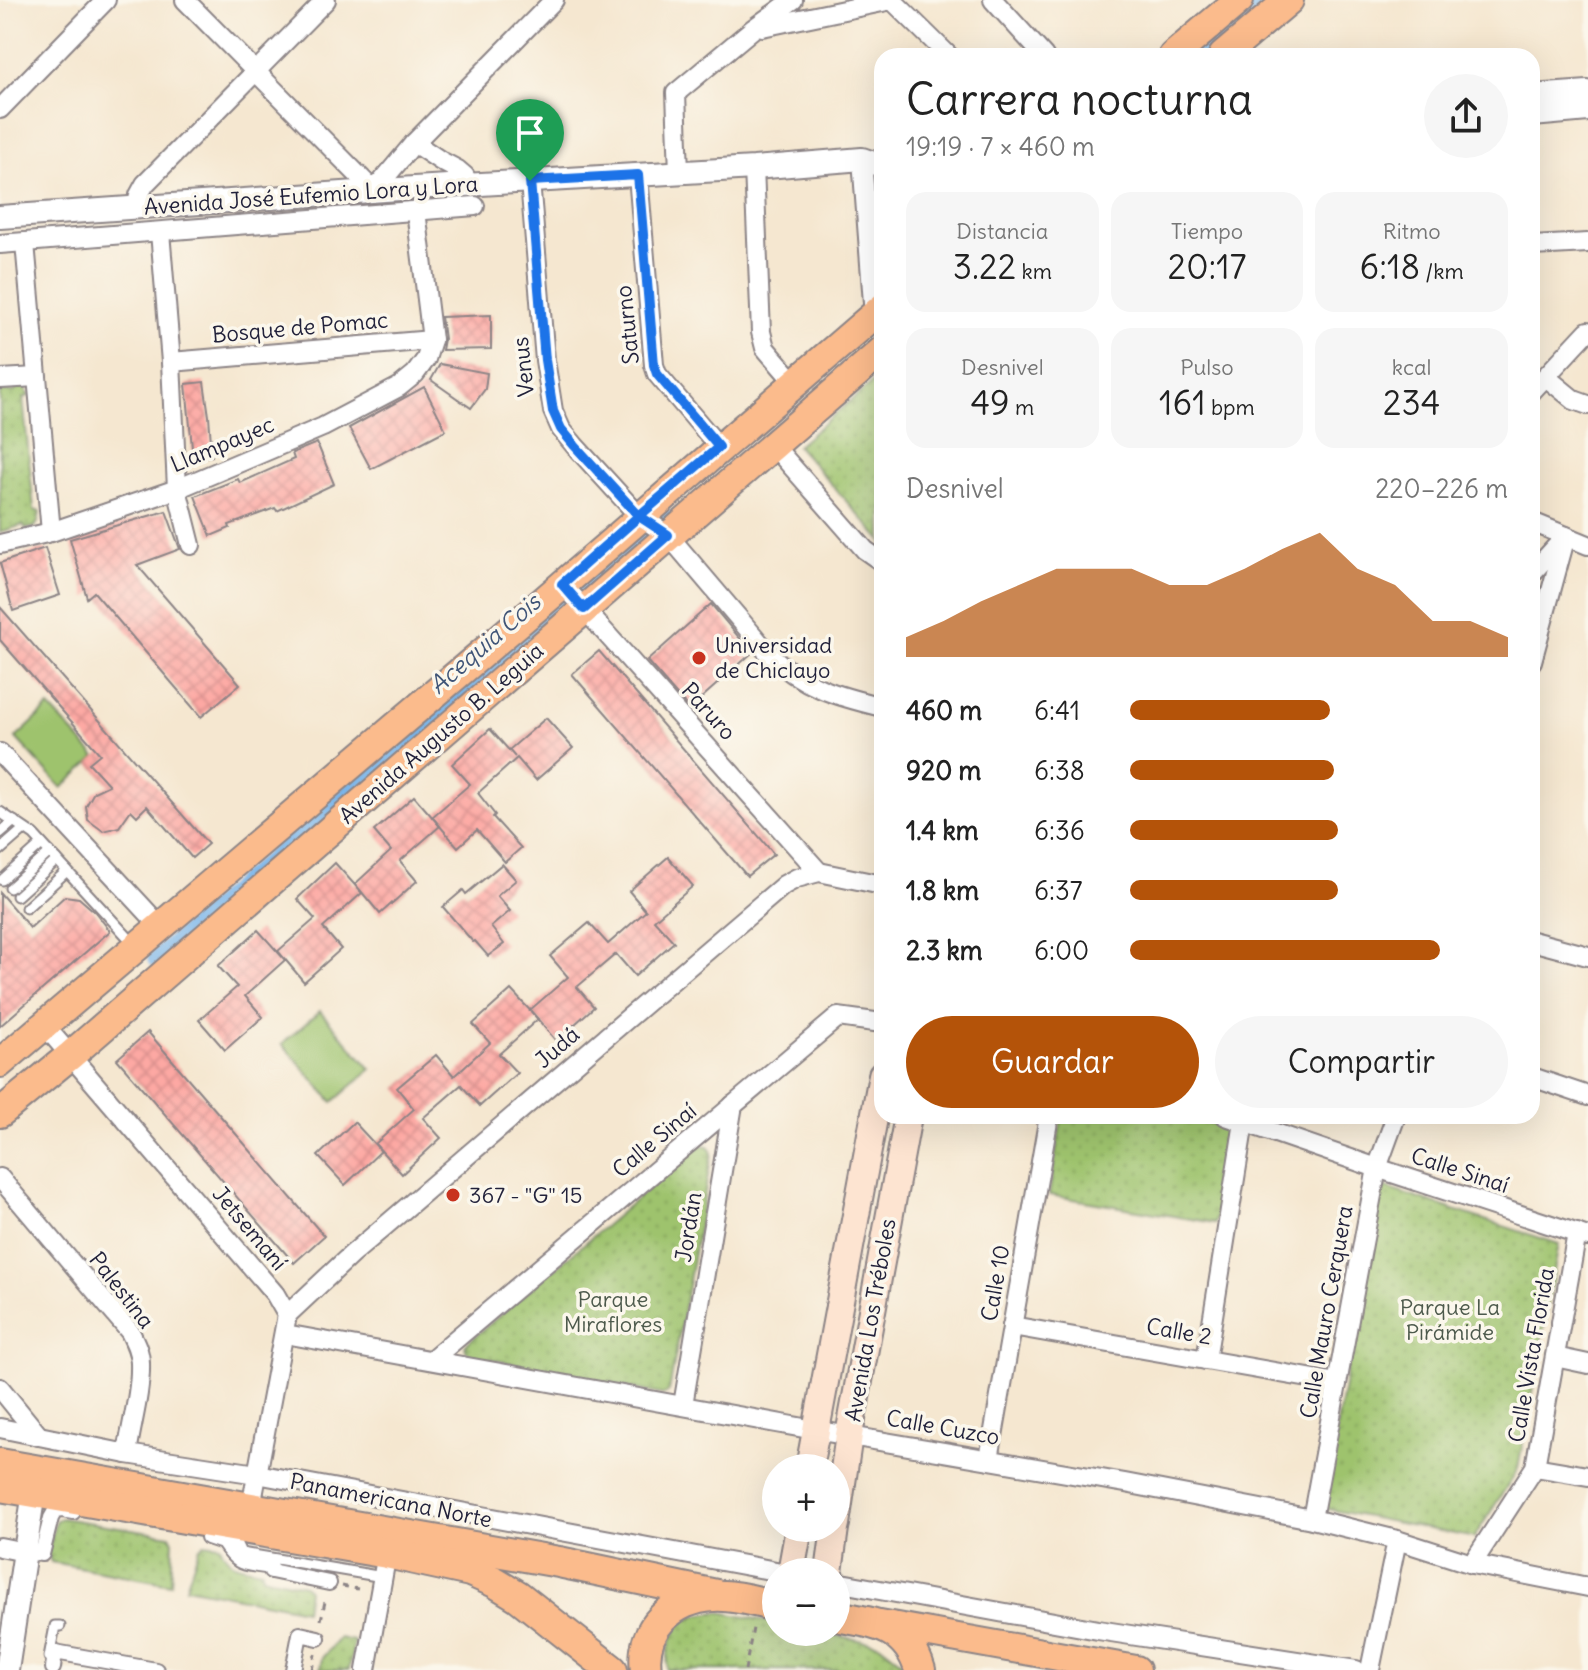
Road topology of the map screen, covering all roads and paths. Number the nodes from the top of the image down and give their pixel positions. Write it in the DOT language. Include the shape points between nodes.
graph roads {
  1 [pos="106,0"];
  2 [pos="185,0"];
  3 [pos="326,0"];
  4 [pos="554,0"];
  5 [pos="793,0"];
  6 [pos="892,0"];
  7 [pos="993,0"];
  8 [pos="1289,0"];
  9 [pos="1226,4"];
  10 [pos="754,28"];
  11 [pos="941,48"];
  12 [pos="1037,48"];
  13 [pos="1181,48"];
  14 [pos="1232,48"];
  15 [pos="256,71"];
  16 [pos="1588,92"];
  17 [pos="1540,95"];
  18 [pos="0,109"];
  19 [pos="1588,110"];
  20 [pos="1540,114"];
  21 [pos="414,143"];
  22 [pos="874,158"];
  23 [pos="754,168"];
  24 [pos="679,172"];
  25 [pos="638,175"];
  26 [pos="530,181"];
  27 [pos="467,184"];
  28 [pos="374,191"];
  29 [pos="475,206"];
  30 [pos="137,207"];
  31 [pos="416,211"];
  32 [pos="0,217"];
  33 [pos="160,232"];
  34 [pos="25,243"];
  35 [pos="1588,243"];
  36 [pos="0,244"];
  37 [pos="1540,246"];
  38 [pos="874,315"];
  39 [pos="1588,331"];
  40 [pos="432,340"];
  41 [pos="874,358"];
  42 [pos="171,362"];
  43 [pos="37,377"];
  44 [pos="1546,377"];
  45 [pos="0,379"];
  46 [pos="795,383"];
  47 [pos="1540,383"];
  48 [pos="1588,405"];
  49 [pos="773,445"];
  50 [pos="719,447"];
  51 [pos="177,489"];
  52 [pos="640,516"];
  53 [pos="1540,525"];
  54 [pos="51,532"];
  55 [pos="668,535"];
  56 [pos="1566,536"];
  57 [pos="0,544"];
  58 [pos="191,545"];
  59 [pos="1588,545"];
  60 [pos="874,556"];
  61 [pos="1540,564"];
  62 [pos="563,584"];
  63 [pos="583,608"];
  64 [pos="1540,632"];
  65 [pos="874,705"];
  66 [pos="0,753"];
  67 [pos="1,815"];
  68 [pos="14,821"];
  69 [pos="24,829"];
  70 [pos="0,833"];
  71 [pos="42,844"];
  72 [pos="0,850"];
  73 [pos="53,856"];
  74 [pos="67,871"];
  75 [pos="819,872"];
  76 [pos="874,883"];
  77 [pos="17,896"];
  78 [pos="26,908"];
  79 [pos="161,927"];
  80 [pos="1540,943"];
  81 [pos="137,948"];
  82 [pos="1588,956"];
  83 [pos="161,976"];
  84 [pos="874,1022"];
  85 [pos="45,1026"];
  86 [pos="71,1055"];
  87 [pos="0,1063"];
  88 [pos="1540,1080"];
  89 [pos="1588,1096"];
  90 [pos="733,1105"];
  91 [pos="0,1113"];
  92 [pos="874,1117"];
  93 [pos="907,1124"];
  94 [pos="1048,1124"];
  95 [pos="1234,1124"];
  96 [pos="1249,1124"];
  97 [pos="1393,1124"];
  98 [pos="1377,1168"];
  99 [pos="0,1178"];
  100 [pos="1583,1235"];
  101 [pos="286,1324"];
  102 [pos="1012,1326"];
  103 [pos="1555,1357"];
  104 [pos="431,1360"];
  105 [pos="1206,1360"];
  106 [pos="1588,1364"];
  107 [pos="1337,1383"];
  108 [pos="0,1388"];
  109 [pos="683,1405"];
  110 [pos="0,1428"];
  111 [pos="815,1430"];
  112 [pos="849,1435"];
  113 [pos="39,1436"];
  114 [pos="127,1454"];
  115 [pos="811,1454"];
  116 [pos="846,1454"];
  117 [pos="989,1459"];
  118 [pos="0,1464"];
  119 [pos="1535,1467"];
  120 [pos="257,1474"];
  121 [pos="1588,1476"];
  122 [pos="0,1486"];
  123 [pos="34,1492"];
  124 [pos="1312,1519"];
  125 [pos="229,1523"];
  126 [pos="167,1530"];
  127 [pos="1397,1540"];
  128 [pos="0,1547"];
  129 [pos="25,1552"];
  130 [pos="1472,1564"];
  131 [pos="385,1565"];
  132 [pos="762,1568"];
  133 [pos="329,1583"];
  134 [pos="850,1585"];
  135 [pos="1588,1587"];
  136 [pos="716,1595"];
  137 [pos="762,1613"];
  138 [pos="850,1619"];
  139 [pos="762,1622"];
  140 [pos="880,1624"];
  141 [pos="60,1626"];
  142 [pos="318,1638"];
  143 [pos="50,1669"];
  144 [pos="7,1670"];
  145 [pos="156,1670"];
  146 [pos="293,1670"];
  147 [pos="366,1670"];
  148 [pos="612,1670"];
  149 [pos="646,1670"];
  150 [pos="745,1670"];
  151 [pos="920,1670"];
  152 [pos="1136,1670"];
  153 [pos="1356,1670"];
  154 [pos="1370,1670"];
  1 -- 18 [label="street"];
  2 -- 15 [label="street"];
  3 -- 15 [label="street"];
  4 -- 21 [label="street"];
  5 -- 10 [label="street"];
  6 -- 10 [label="street"];
  6 -- 11 [label="street"];
  7 -- 12 [label="street"];
  8 -- 14 [label="main road"];
  9 -- 13 [label="main road"];
  10 -- 24 [label="street" via="676,93"];
  15 -- 28 [label="street"];
  15 -- 30 [label="street" via="145,184"];
  16 -- 17 [label="street"];
  19 -- 20 [label="street"];
  21 -- 27 [label="street" via="458,170"];
  21 -- 28 [label="street"];
  22 -- 23 [label="street, Avenida José Eufemio Lora y Lora"];
  23 -- 24 [label="street, Avenida José Eufemio Lora y Lora"];
  23 -- 46 [label="street" via="761,332 765,348"];
  24 -- 25 [label="street, Avenida José Eufemio Lora y Lora"];
  25 -- 26 [label="street, Avenida José Eufemio Lora y Lora"];
  25 -- 50 [label="street, Saturno" via="654,365"];
  26 -- 27 [label="street, Avenida José Eufemio Lora y Lora"];
  26 -- 52 [label="street, Venus" via="553,411 575,446"];
  27 -- 28 [label="street, Avenida José Eufemio Lora y Lora"];
  28 -- 30 [label="street, Avenida José Eufemio Lora y Lora"];
  29 -- 31 [label="street"];
  30 -- 32 [label="street, Avenida José Eufemio Lora y Lora"];
  31 -- 33 [label="street"];
  31 -- 40 [label="street"];
  33 -- 34 [label="street"];
  33 -- 42 [label="street"];
  34 -- 36 [label="street"];
  34 -- 43 [label="street"];
  35 -- 37 [label="street"];
  38 -- 46 [label="main road, Avenida Augusto B. Leguia"];
  39 -- 44 [label="street"];
  40 -- 42 [label="street, Bosque de Pomac"];
  40 -- 51 [label="street, Llampayec" via="426,359 399,387 323,427"];
  41 -- 49 [label="main road, Avenida Augusto B. Leguia"];
  42 -- 51 [label="street"];
  43 -- 45 [label="street"];
  43 -- 54 [label="street"];
  44 -- 47 [label="street"];
  44 -- 48 [label="street"];
  46 -- 50 [label="main road, Avenida Augusto B. Leguia"];
  49 -- 55 [label="main road, Avenida Augusto B. Leguia"];
  49 -- 60 [label="street"];
  50 -- 52 [label="main road, Avenida Augusto B. Leguia"];
  51 -- 54 [label="street, Llampayec"];
  51 -- 58 [label="street"];
  52 -- 55 [label="street, Venus"];
  52 -- 62 [label="main road, Avenida Augusto B. Leguia"];
  53 -- 56 [label="street"];
  54 -- 57 [label="street, Llampayec"];
  55 -- 63 [label="main road, Avenida Augusto B. Leguia"];
  55 -- 65 [label="street, Venus" via="784,669 817,688"];
  56 -- 59 [label="street"];
  56 -- 61 [label="street"];
  56 -- 64 [label="street"];
  62 -- 63 [label="street, Paruro"];
  62 -- 79 [label="main road, Avenida Augusto B. Leguia"];
  63 -- 75 [label="street, Paruro"];
  63 -- 83 [label="main road, Avenida Augusto B. Leguia"];
  66 -- 79 [label="street"];
  67 -- 68 [label="lane"];
  68 -- 69 [label="lane"];
  68 -- 70 [label="lane"];
  69 -- 71 [label="lane"];
  69 -- 72 [label="lane"];
  71 -- 73 [label="lane"];
  71 -- 73 [label="lane" via="6,884"];
  73 -- 74 [label="lane"];
  73 -- 77 [label="lane"];
  74 -- 78 [label="lane"];
  74 -- 81 [label="lane"];
  75 -- 76 [label="street"];
  75 -- 101 [label="street, Judá" via="797,878 773,894 351,1255"];
  79 -- 81 [label="main road, Avenida Augusto B. Leguia"];
  80 -- 82 [label="street"];
  81 -- 83 [label="main road"];
  81 -- 85 [label="main road, Avenida Augusto B. Leguia"];
  83 -- 86 [label="main road, Avenida Augusto B. Leguia"];
  84 -- 90 [label="street, Calle Sinaí" via="838,1017"];
  85 -- 86 [label="street, Jetsemaní"];
  85 -- 87 [label="main road, Avenida Augusto B. Leguia"];
  86 -- 91 [label="main road, Avenida Augusto B. Leguia"];
  86 -- 101 [label="street, Jetsemaní" via="275,1294"];
  88 -- 89 [label="street"];
  90 -- 104 [label="street, Calle Sinaí"];
  90 -- 109 [label="street, Jordán"];
  92 -- 111 [label="main road, Avenida Los Tréboles"];
  93 -- 112 [label="main road, Avenida Los Tréboles"];
  94 -- 102 [label="street, Calle 10"];
  95 -- 105 [label="street"];
  96 -- 98 [label="street, Calle Sinaí"];
  97 -- 98 [label="street, Calle Mauro Cerquera"];
  98 -- 100 [label="street, Calle Sinaí"];
  98 -- 107 [label="street, Calle Mauro Cerquera"];
  99 -- 114 [label="street, Palestina" via="130,1332 137,1347 139,1383"];
  100 -- 103 [label="street, Calle Vista Florida"];
  101 -- 104 [label="street, Calle Cuzco"];
  101 -- 120 [label="street"];
  102 -- 105 [label="street, Calle 2"];
  102 -- 117 [label="street, Calle 10"];
  103 -- 106 [label="street"];
  103 -- 119 [label="street, Calle Vista Florida"];
  104 -- 109 [label="street, Calle Cuzco"];
  105 -- 107 [label="street, Calle 2"];
  107 -- 124 [label="street, Calle Mauro Cerquera"];
  108 -- 113 [label="street"];
  109 -- 111 [label="street, Calle Cuzco"];
  110 -- 113 [label="street, Panamericana Norte"];
  111 -- 112 [label="street, Calle Cuzco"];
  111 -- 115 [label="main road, Avenida Los Tréboles"];
  112 -- 116 [label="main road, Avenida Los Tréboles"];
  112 -- 117 [label="street, Calle Cuzco"];
  113 -- 114 [label="street, Panamericana Norte"];
  114 -- 120 [label="street, Panamericana Norte"];
  117 -- 124 [label="street, Calle Cuzco"];
  118 -- 125 [label="highway, Panamericana Norte"];
  119 -- 121 [label="street"];
  119 -- 130 [label="street, Calle Vista Florida"];
  120 -- 125 [label="street"];
  120 -- 132 [label="street, Panamericana Norte"];
  122 -- 123 [label="highway, Panamericana Norte"];
  123 -- 125 [label="highway, Panamericana Norte"];
  123 -- 129 [label="street"];
  124 -- 127 [label="street, Calle Cuzco"];
  125 -- 131 [label="highway, Panamericana Norte"];
  125 -- 133 [label="street" via="223,1542 239,1562"];
  125 -- 136 [label="highway, Panamericana Norte" via="559,1562"];
  126 -- 129 [label="street" via="55,1511 42,1554"];
  127 -- 130 [label="street, Calle Cuzco"];
  127 -- 154 [label="street"];
  128 -- 129 [label="street"];
  129 -- 144 [label="street"];
  130 -- 135 [label="street, Calle Cuzco"];
  131 -- 147 [label="street"];
  131 -- 148 [label="highway, Panamericana Norte" via="470,1571 495,1582"];
  134 -- 153 [label="street"];
  136 -- 137 [label="highway, Panamericana Norte"];
  136 -- 149 [label="highway" via="688,1600 656,1625 646,1646"];
  138 -- 140 [label="highway"];
  139 -- 150 [label="path"];
  140 -- 151 [label="highway" via="901,1638"];
  140 -- 152 [label="main road"];
  141 -- 143 [label="lane" via="55,1626"];
  142 -- 146 [label="street" via="300,1634"];
  143 -- 145 [label="street" via="55,1652"];
}
